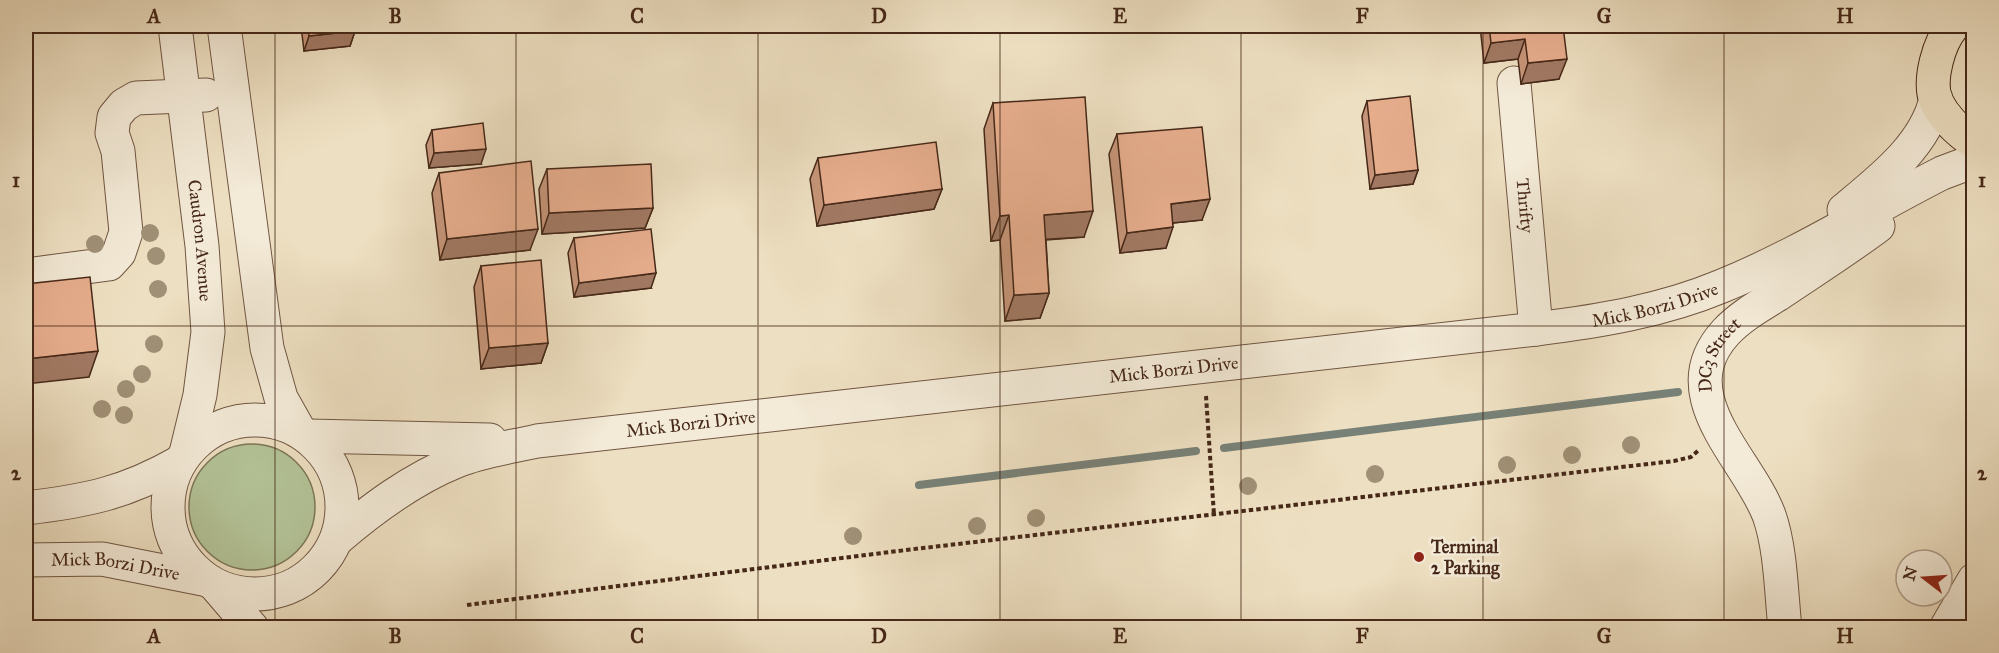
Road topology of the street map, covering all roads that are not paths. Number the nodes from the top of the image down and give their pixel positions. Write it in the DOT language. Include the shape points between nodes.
graph roads {
  1 [pos="175,26"];
  2 [pos="224,26"];
  3 [pos="1953,26"];
  4 [pos="1514,82"];
  5 [pos="232,94"];
  6 [pos="185,95"];
  7 [pos="1936,99"];
  8 [pos="1974,142"];
  9 [pos="1974,161"];
  10 [pos="1942,173"];
  11 [pos="1797,249"];
  12 [pos="26,275"];
  13 [pos="1536,329"];
  14 [pos="303,433"];
  15 [pos="537,441"];
  16 [pos="183,458"];
  17 [pos="26,508"];
  18 [pos="337,539"];
  19 [pos="26,560"];
  20 [pos="1974,580"];
  21 [pos="210,582"];
  22 [pos="252,627"];
  23 [pos="1785,627"];
  24 [pos="1946,627"];
  1 -- 6 [label="street, Caudron Avenue"];
  2 -- 5 [label="street"];
  3 -- 7 [label="main road" via="1938,53"];
  4 -- 13 [label="street, Thrifty"];
  5 -- 6 [label="street"];
  5 -- 14 [label="street" via="267,348 281,398"];
  6 -- 12 [label="street" via="136,98 114,117 112,133 118,151 126,232 119,252 109,264"];
  6 -- 16 [label="street, Caudron Avenue" via="208,332 200,395"];
  7 -- 8 [label="main road" via="1959,131"];
  7 -- 11 [label="street, Mick Borzi Drive" via="1924,129 1908,150 1860,197"];
  9 -- 10 [label="street, Mick Borzi Drive"];
  10 -- 11 [label="street, Mick Borzi Drive"];
  10 -- 23 [label="street, DC3 Street" via="1867,234 1737,322 1710,358 1706,376 1709,411 1769,515"];
  11 -- 13 [label="street, Mick Borzi Drive" via="1722,286 1683,300 1601,321"];
  13 -- 15 [label="street, Mick Borzi Drive"];
  14 -- 15 [label="street, Mick Borzi Drive"];
  14 -- 16 [label="street" via="280,422 238,420 200,438"];
  14 -- 18 [label="street" via="327,457 339,482 343,511"];
  15 -- 18 [label="street, Mick Borzi Drive" via="474,455 440,469 384,501"];
  16 -- 17 [label="street" via="152,478 121,491"];
  16 -- 21 [label="street" via="170,487 168,513 173,538 186,561"];
  18 -- 21 [label="street" via="319,566 287,589 263,595 239,593"];
  19 -- 21 [label="street, Mick Borzi Drive" via="102,560"];
  20 -- 24 [label="street"];
  21 -- 22 [label="street"];
}
